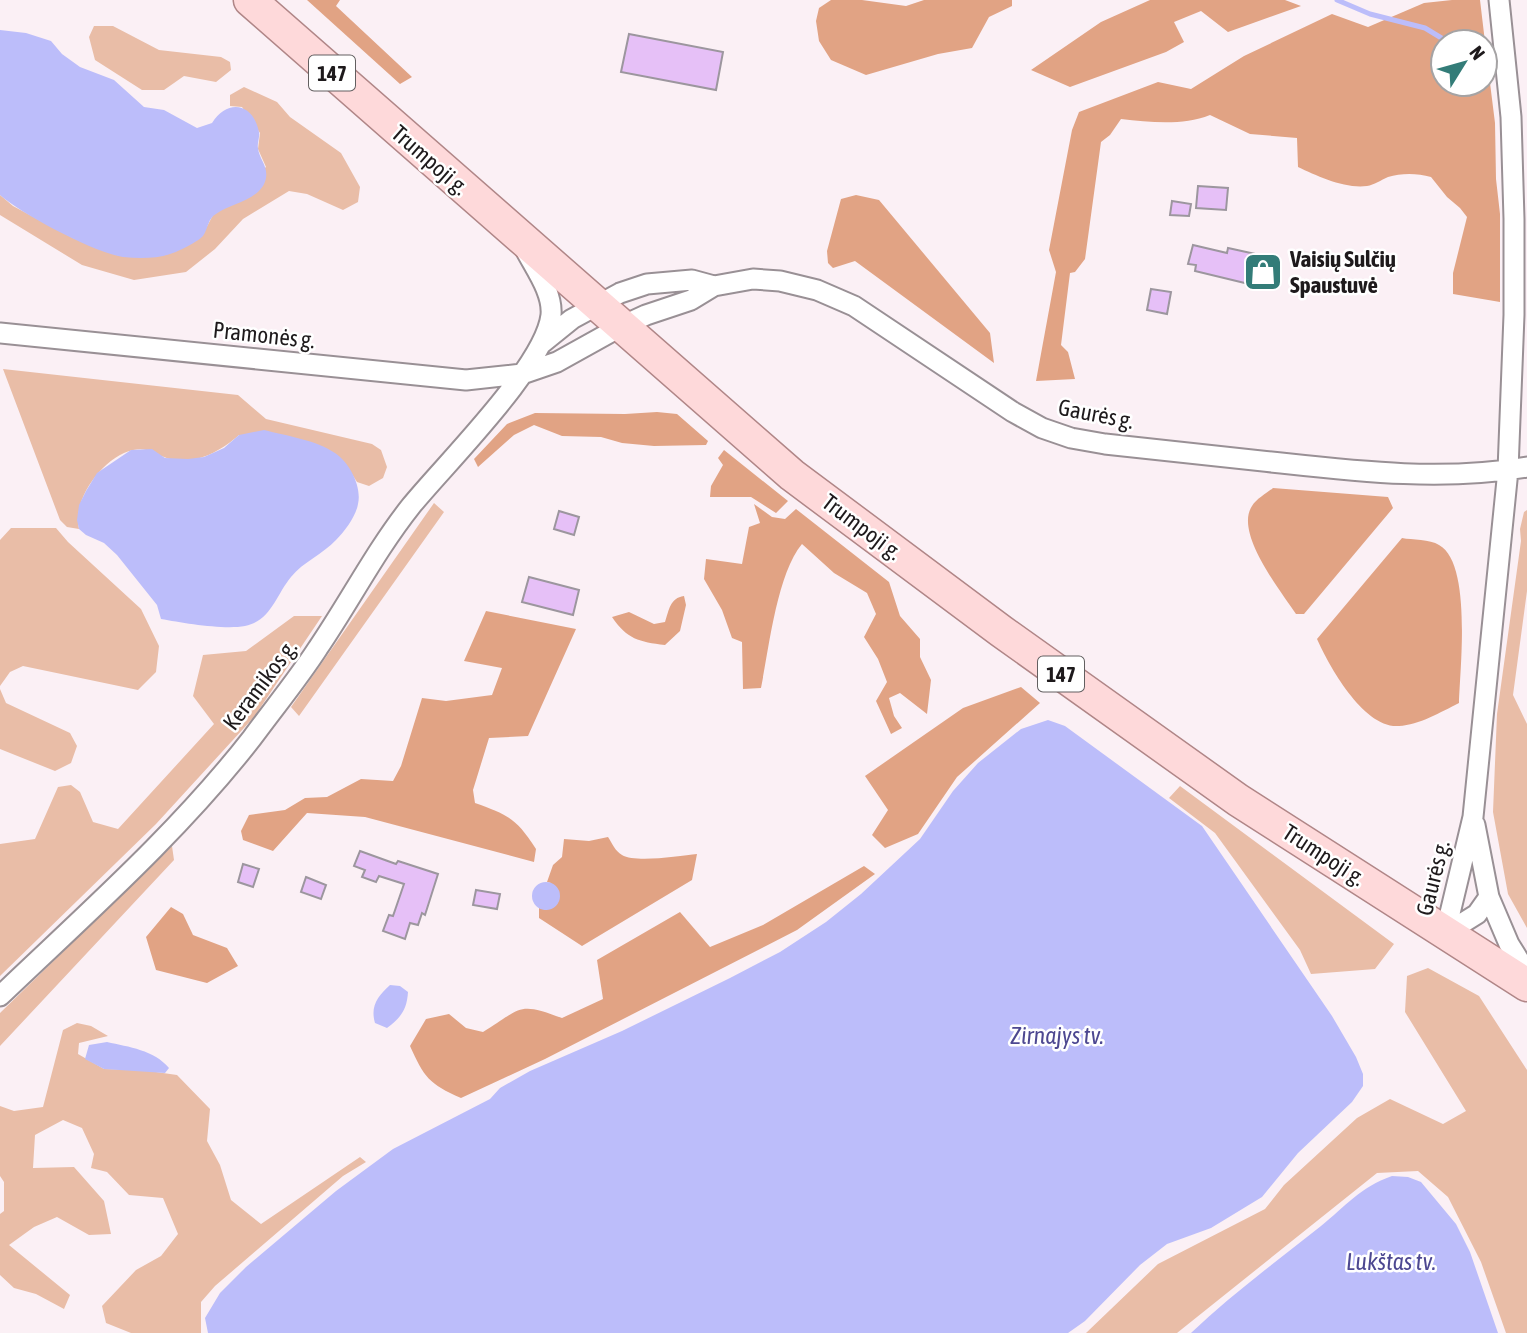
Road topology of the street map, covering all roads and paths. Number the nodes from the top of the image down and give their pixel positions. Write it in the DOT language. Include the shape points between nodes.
graph roads {
  1 [pos="250,0"];
  2 [pos="1499,0"];
  3 [pos="519,238"];
  4 [pos="714,286"];
  5 [pos="596,305"];
  6 [pos="620,327"];
  7 [pos="0,333"];
  8 [pos="540,345"];
  9 [pos="523,374"];
  10 [pos="1517,468"];
  11 [pos="1473,817"];
  12 [pos="1489,897"];
  13 [pos="1445,933"];
  14 [pos="1527,973"];
  15 [pos="1527,985"];
  16 [pos="0,996"];
  1 -- 3 [label="main road, Trumpoji g. / 147"];
  2 -- 10 [label="street, Gaurės g." via="1511,117"];
  3 -- 5 [label="main road, Trumpoji g. / 147"];
  3 -- 8 [label="street" via="547,291 551,314"];
  4 -- 5 [label="street, Gaurės g." via="692,280 647,284"];
  4 -- 6 [label="street, Gaurės g." via="691,300"];
  4 -- 10 [label="street, Gaurės g." via="753,279 817,290 854,306 1013,412 1071,438 1393,474 1459,475"];
  5 -- 6 [label="main road, Trumpoji g. / 147"];
  5 -- 8 [label="street"];
  6 -- 9 [label="street, Pramonės g." via="557,362"];
  6 -- 13 [label="main road, Trumpoji g. / 147" via="792,475 1001,631 1238,800"];
  7 -- 9 [label="street, Pramonės g." via="466,380"];
  8 -- 9 [label="street"];
  9 -- 16 [label="street, Keramikos g." via="409,509 318,649 251,739 180,822"];
  10 -- 11 [label="street, Gaurės g."];
  11 -- 12 [label="street, Gaurės g."];
  11 -- 13 [label="street, Gaurės g."];
  12 -- 13 [label="street, Gaurės g." via="1466,923"];
  12 -- 14 [label="street, Gaurės g." via="1508,944"];
  13 -- 15 [label="main road, Trumpoji g. / 147"];
}
